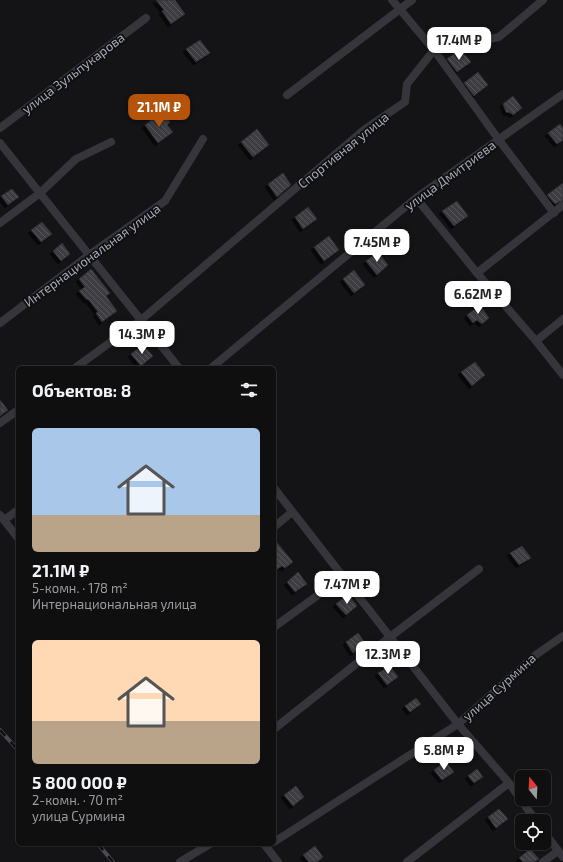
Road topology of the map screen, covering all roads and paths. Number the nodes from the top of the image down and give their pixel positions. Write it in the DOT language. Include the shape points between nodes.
graph roads {
  1 [pos="392,0"];
  2 [pos="412,0"];
  3 [pos="543,0"];
  4 [pos="399,10"];
  5 [pos="146,18"];
  6 [pos="434,50"];
  7 [pos="563,94"];
  8 [pos="287,95"];
  9 [pos="0,128"];
  10 [pos="204,139"];
  11 [pos="499,140"];
  12 [pos="111,142"];
  13 [pos="0,143"];
  14 [pos="40,193"];
  15 [pos="416,198"];
  16 [pos="563,205"];
  17 [pos="554,213"];
  18 [pos="0,223"];
  19 [pos="89,255"];
  20 [pos="477,273"];
  21 [pos="563,319"];
  22 [pos="140,320"];
  23 [pos="0,324"];
  24 [pos="536,340"];
  25 [pos="78,366"];
  26 [pos="177,366"];
  27 [pos="213,366"];
  28 [pos="563,374"];
  29 [pos="16,411"];
  30 [pos="0,423"];
  31 [pos="276,491"];
  32 [pos="16,511"];
  33 [pos="292,512"];
  34 [pos="2,518"];
  35 [pos="276,525"];
  36 [pos="16,536"];
  37 [pos="479,570"];
  38 [pos="342,576"];
  39 [pos="276,626"];
  40 [pos="563,636"];
  41 [pos="390,637"];
  42 [pos="458,724"];
  43 [pos="276,727"];
  44 [pos="508,783"];
  45 [pos="531,814"];
  46 [pos="276,840"];
  47 [pos="551,842"];
  48 [pos="207,846"];
  49 [pos="270,846"];
  50 [pos="560,854"];
  51 [pos="180,862"];
  52 [pos="278,862"];
  53 [pos="407,862"];
  54 [pos="543,862"];
  1 -- 4 [label="street"];
  2 -- 4 [label="street"];
  3 -- 6 [label="street" via="499,37"];
  4 -- 6 [label="street"];
  4 -- 8 [label="street"];
  5 -- 9 [label="street, улица Зульпукарова"];
  6 -- 11 [label="street"];
  6 -- 22 [label="street, Спортивная улица" via="407,84 405,102 366,129"];
  7 -- 11 [label="street, улица Дмитриева"];
  10 -- 19 [label="street, Интернациональная улица" via="165,201"];
  11 -- 15 [label="street, улица Дмитриева"];
  11 -- 17 [label="street"];
  12 -- 14 [label="street" via="76,159"];
  13 -- 14 [label="street"];
  14 -- 18 [label="street"];
  14 -- 19 [label="street"];
  15 -- 20 [label="street"];
  15 -- 27 [label="street, улица Дмитриева"];
  16 -- 17 [label="street"];
  17 -- 20 [label="street"];
  19 -- 22 [label="street"];
  19 -- 23 [label="street, Интернациональная улица"];
  20 -- 24 [label="street"];
  21 -- 24 [label="street"];
  22 -- 25 [label="street, Спортивная улица"];
  22 -- 26 [label="street"];
  24 -- 28 [label="street"];
  29 -- 30 [label="street"];
  31 -- 33 [label="street"];
  32 -- 34 [label="street"];
  33 -- 35 [label="street"];
  33 -- 38 [label="street"];
  34 -- 36 [label="street"];
  37 -- 41 [label="street"];
  38 -- 39 [label="street"];
  38 -- 41 [label="street"];
  40 -- 42 [label="street, улица Сурмина" via="537,654"];
  41 -- 42 [label="street"];
  41 -- 43 [label="street"];
  42 -- 44 [label="street"];
  42 -- 46 [label="street, улица Сурмина"];
  44 -- 45 [label="street"];
  44 -- 53 [label="street"];
  47 -- 50 [label="street"];
  48 -- 51 [label="street"];
  49 -- 52 [label="street"];
  50 -- 54 [label="street"];
}
